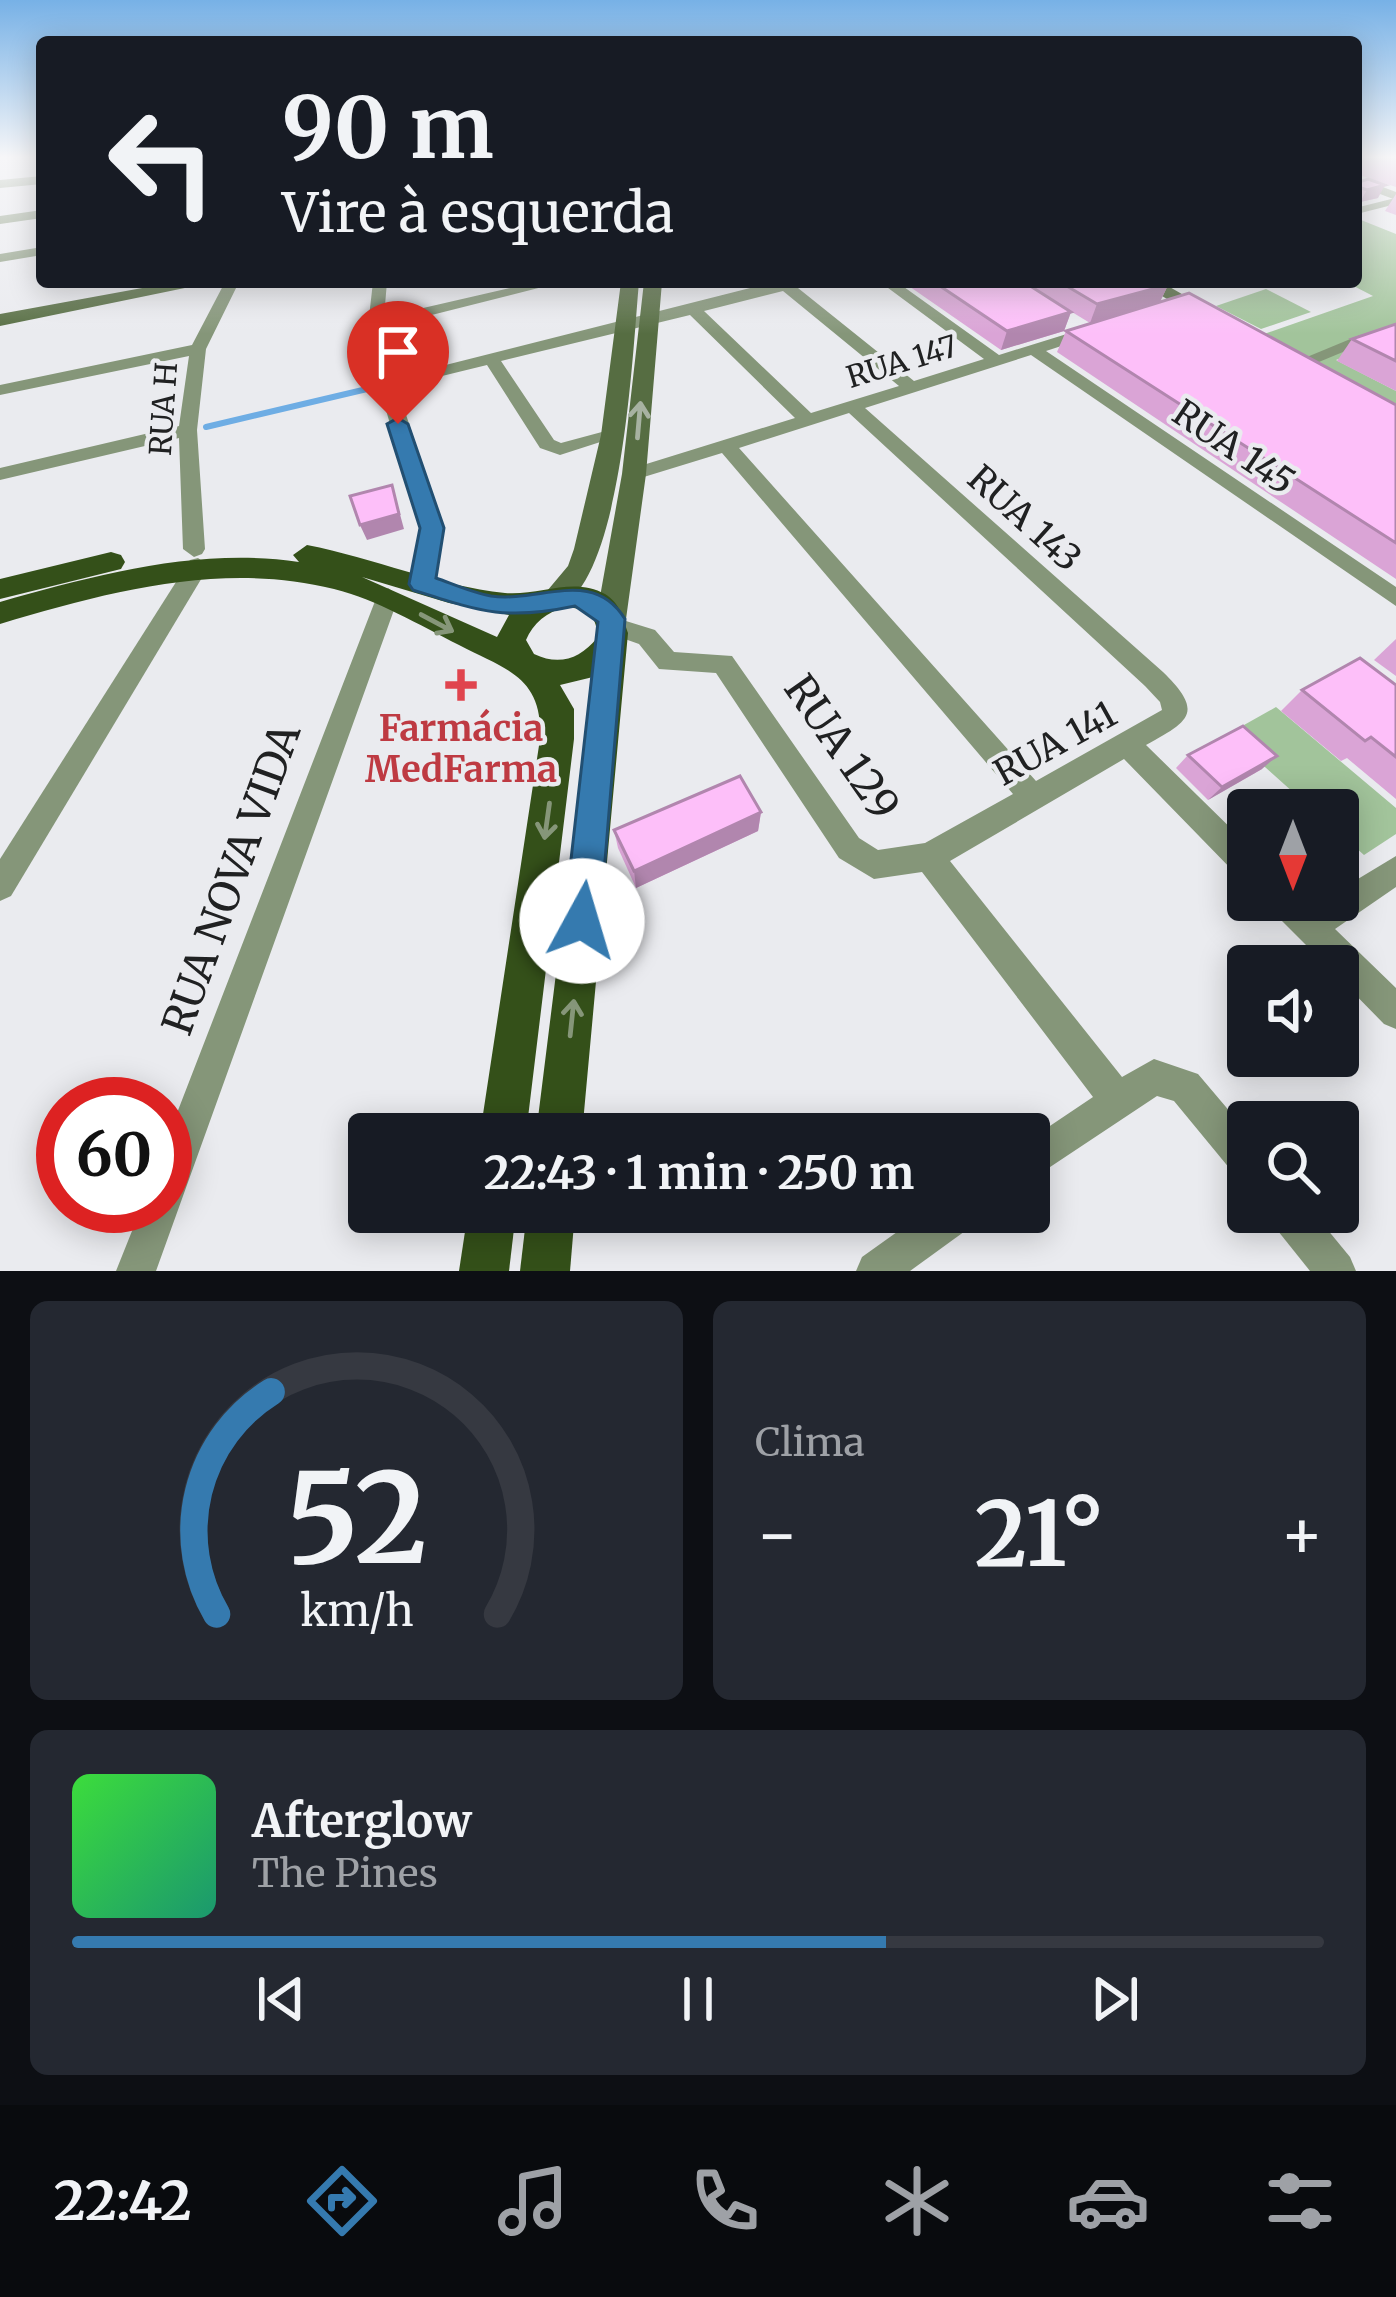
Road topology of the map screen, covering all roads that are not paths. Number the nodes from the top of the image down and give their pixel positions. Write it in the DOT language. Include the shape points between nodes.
graph roads {
  1 [pos="33,215"];
  2 [pos="0,220"];
  3 [pos="36,252"];
  4 [pos="0,258"];
  5 [pos="173,288"];
  6 [pos="229,288"];
  7 [pos="379,288"];
  8 [pos="529,288"];
  9 [pos="631,288"];
  10 [pos="651,288"];
  11 [pos="772,288"];
  12 [pos="796,288"];
  13 [pos="895,288"];
  14 [pos="1154,288"];
  15 [pos="694,310"];
  16 [pos="0,320"];
  17 [pos="1066,320"];
  18 [pos="1225,323"];
  19 [pos="376,324"];
  20 [pos="636,324"];
  21 [pos="1106,327"];
  22 [pos="1086,332"];
  23 [pos="1364,338"];
  24 [pos="198,349"];
  25 [pos="1034,350"];
  26 [pos="492,360"];
  27 [pos="997,361"];
  28 [pos="1302,364"];
  29 [pos="386,385"];
  30 [pos="911,387"];
  31 [pos="0,390"];
  32 [pos="852,406"];
  33 [pos="808,420"];
  34 [pos="188,430"];
  35 [pos="613,435"];
  36 [pos="726,445"];
  37 [pos="0,474"];
  38 [pos="634,474"];
  39 [pos="196,558"];
  40 [pos="422,584"];
  41 [pos="0,589"];
  42 [pos="388,596"];
  43 [pos="1396,598"];
  44 [pos="545,601"];
  45 [pos="0,613"];
  46 [pos="612,629"];
  47 [pos="528,666"];
  48 [pos="1154,679"];
  49 [pos="1128,745"];
  50 [pos="1031,796"];
  51 [pos="1227,844"];
  52 [pos="929,856"];
  53 [pos="1396,870"];
  54 [pos="0,886"];
  55 [pos="1305,921"];
  56 [pos="1311,927"];
  57 [pos="1396,1012"];
  58 [pos="1117,1099"];
  59 [pos="506,1113"];
  60 [pos="562,1113"];
  61 [pos="192,1122"];
  62 [pos="1227,1137"];
  63 [pos="1050,1147"];
  64 [pos="150,1233"];
  65 [pos="489,1233"];
  66 [pos="549,1233"];
  67 [pos="929,1233"];
  68 [pos="1305,1233"];
  69 [pos="136,1271"];
  70 [pos="484,1271"];
  71 [pos="545,1271"];
  72 [pos="876,1271"];
  73 [pos="1336,1271"];
  1 -- 2 [label="street"];
  3 -- 4 [label="street"];
  5 -- 16 [label="street"];
  6 -- 24 [label="street, RUA H"];
  7 -- 19 [label="street"];
  8 -- 19 [label="street"];
  9 -- 20 [label="street"];
  10 -- 20 [label="street"];
  11 -- 15 [label="street"];
  12 -- 30 [label="street"];
  13 -- 27 [label="street"];
  14 -- 18 [label="street" via="1176,306"];
  15 -- 20 [label="street"];
  15 -- 33 [label="street"];
  17 -- 22 [label="street"];
  19 -- 29 [label="street"];
  20 -- 26 [label="street"];
  20 -- 35 [label="street"];
  38 -- 20 [label="street, one-way"];
  21 -- 22 [label="street, RUA 147"];
  22 -- 25 [label="street, RUA 147"];
  23 -- 28 [label="lane"];
  24 -- 31 [label="street"];
  24 -- 34 [label="street, RUA H"];
  25 -- 27 [label="street, RUA 147"];
  25 -- 43 [label="street, RUA 145"];
  26 -- 29 [label="street"];
  26 -- 35 [label="street" via="547,444 560,449"];
  27 -- 30 [label="street, RUA 147"];
  29 -- 40 [label="street" via="432,528"];
  30 -- 32 [label="street, RUA 147"];
  32 -- 33 [label="street, RUA 147"];
  32 -- 48 [label="street, RUA 143"];
  33 -- 36 [label="street, RUA 147"];
  34 -- 37 [label="street"];
  34 -- 39 [label="street, RUA H"];
  35 -- 44 [label="street" via="580,571"];
  36 -- 38 [label="street, RUA 147"];
  36 -- 50 [label="street"];
  38 -- 46 [label="street"];
  39 -- 40 [label="main road" via="269,549"];
  39 -- 41 [label="main road" via="109,562"];
  39 -- 42 [label="main road"];
  39 -- 45 [label="main road"];
  39 -- 54 [label="street"];
  40 -- 44 [label="main road" via="492,605"];
  42 -- 47 [label="main road, one-way"];
  42 -- 61 [label="street, RUA NOVA VIDA"];
  44 -- 46 [label="main road" via="588,600"];
  44 -- 47 [label="main road" via="522,614 511,640"];
  46 -- 47 [label="main road" via="586,668"];
  46 -- 52 [label="street, RUA 129" via="647,637 668,662 723,663 849,848 866,861 885,866"];
  60 -- 46 [label="main road, one-way"];
  47 -- 59 [label="main road, one-way" via="558,709 557,739"];
  48 -- 49 [label="street, RUA 141" via="1176,715"];
  49 -- 50 [label="street, RUA 141"];
  49 -- 51 [label="street"];
  50 -- 52 [label="street, RUA 141"];
  52 -- 58 [label="street"];
  53 -- 56 [label="street"];
  55 -- 56 [label="street"];
  56 -- 57 [label="street"];
  58 -- 62 [label="street" via="1163,1078 1185,1087"];
  58 -- 63 [label="street"];
  64 -- 69 [label="street"];
  65 -- 70 [label="main road"];
  66 -- 71 [label="main road"];
  67 -- 72 [label="street"];
  68 -- 73 [label="street"];
}
